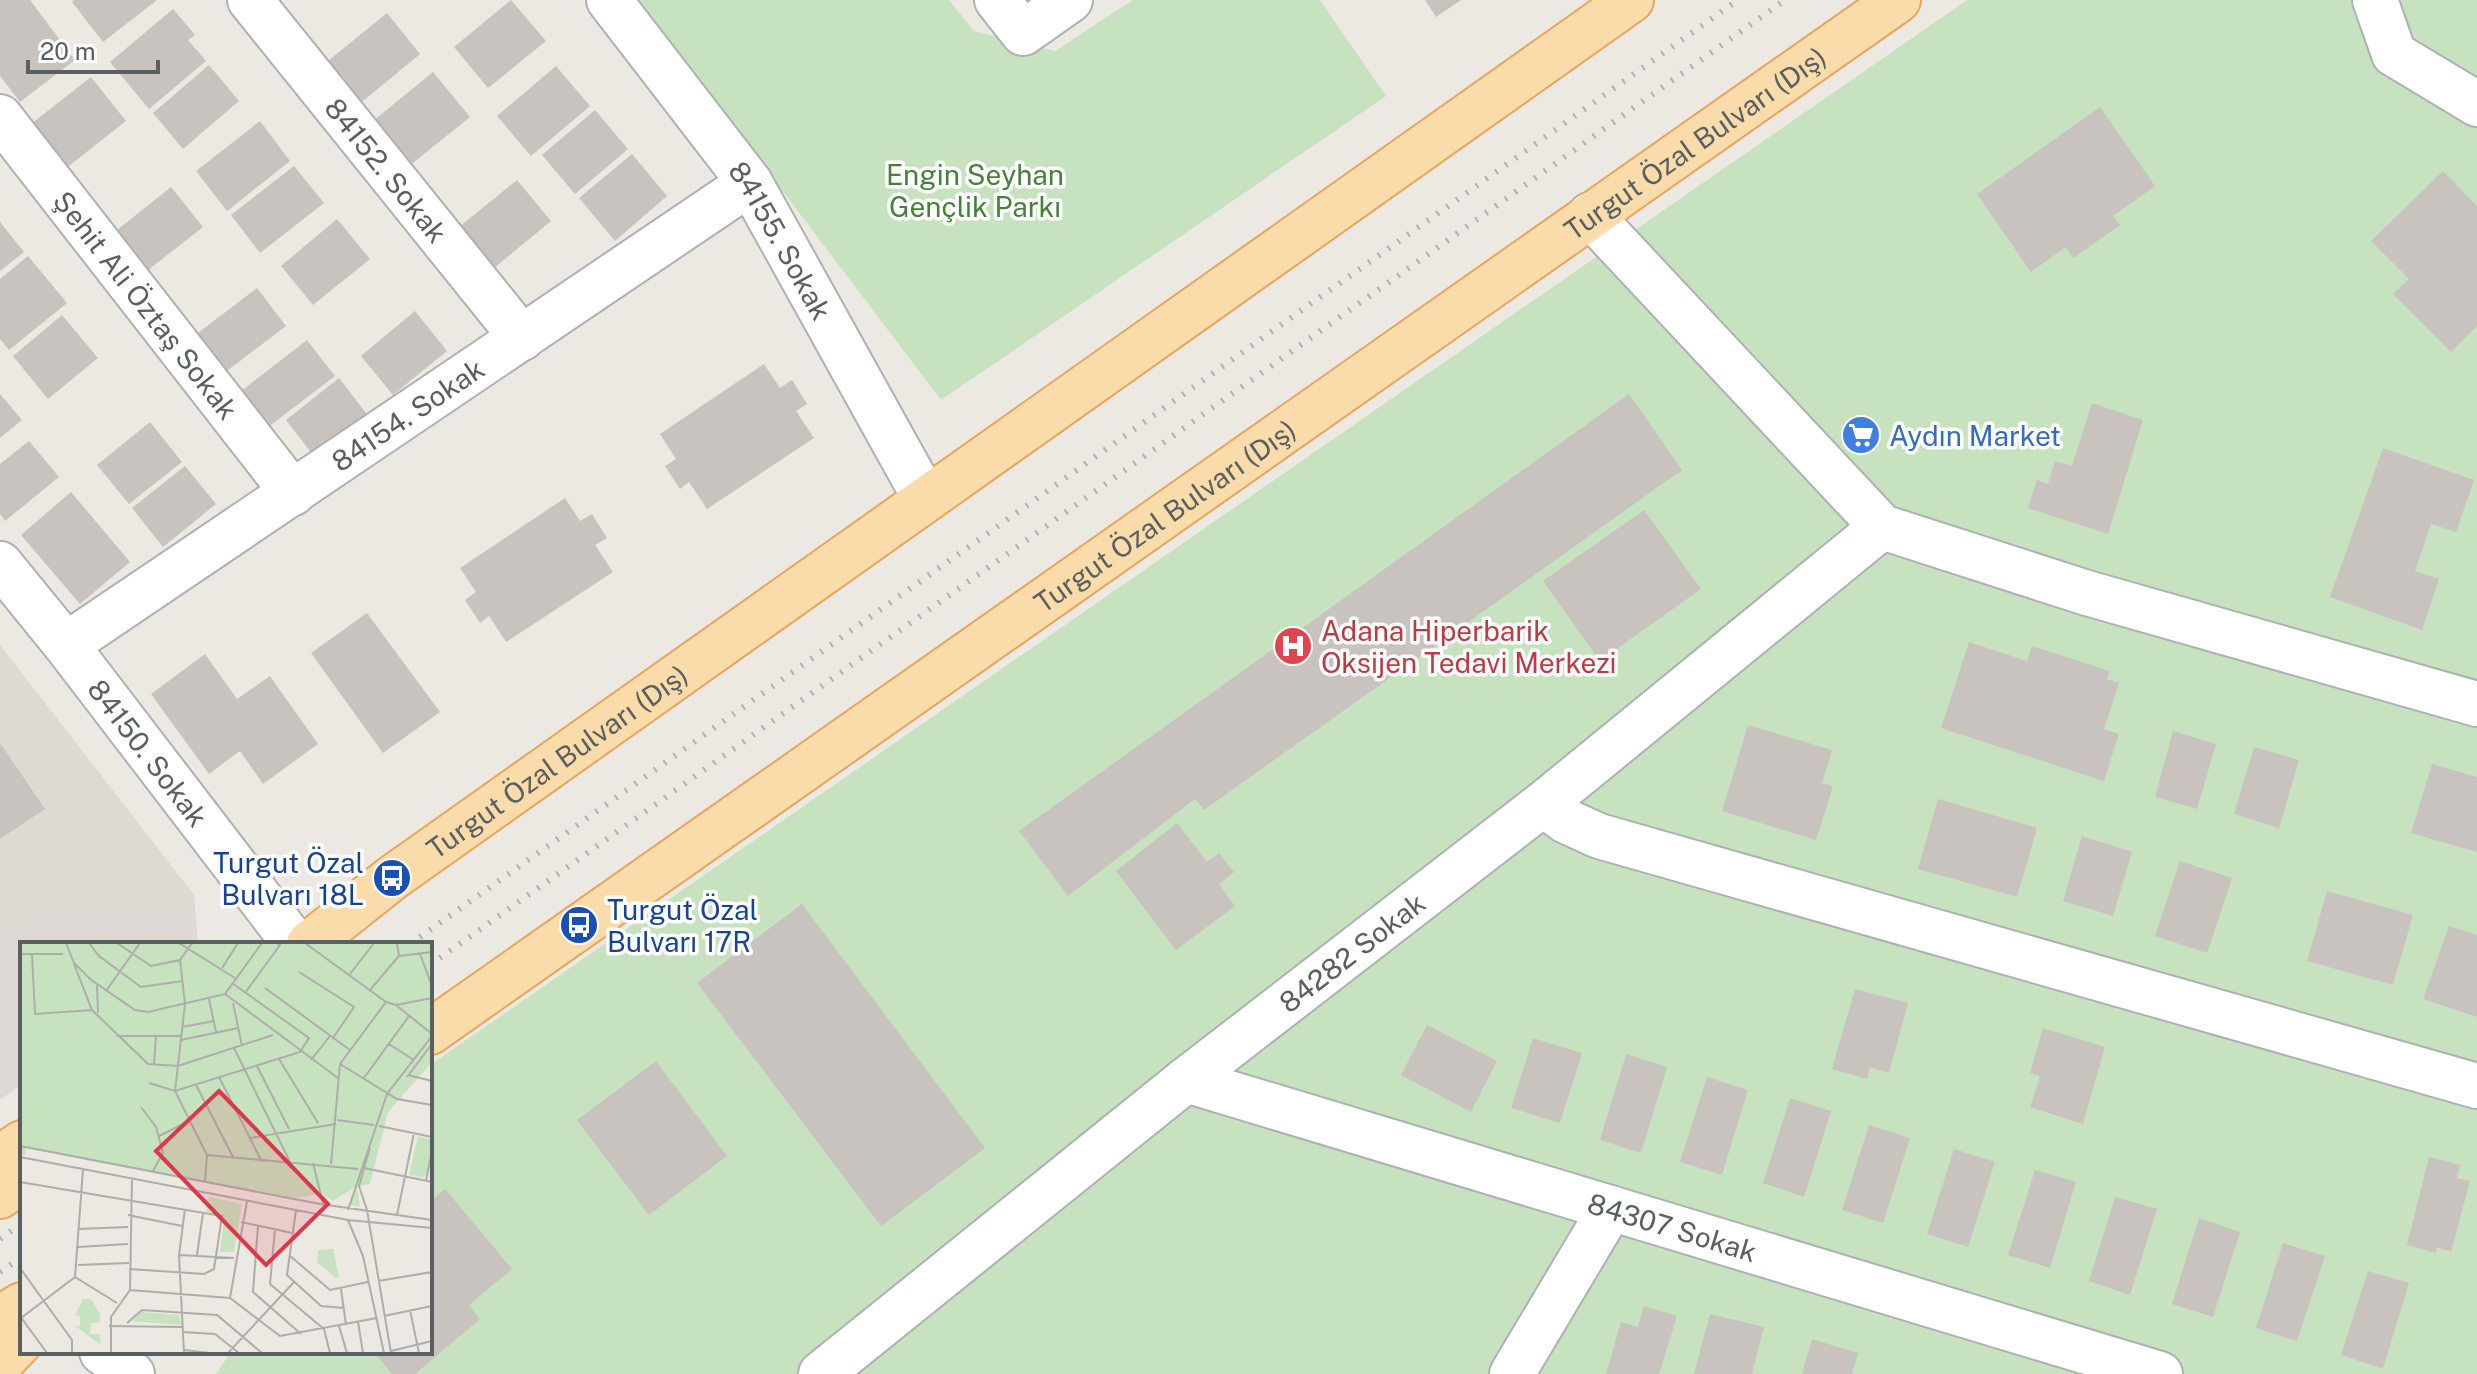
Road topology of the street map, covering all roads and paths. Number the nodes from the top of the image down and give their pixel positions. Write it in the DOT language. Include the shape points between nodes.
graph roads {
  1 [pos="250,0"];
  2 [pos="609,0"];
  3 [pos="997,0"];
  4 [pos="1070,0"];
  5 [pos="1631,0"];
  6 [pos="1898,0"];
  7 [pos="2375,0"];
  8 [pos="2477,104"];
  9 [pos="0,117"];
  10 [pos="750,183"];
  11 [pos="1590,215"];
  12 [pos="522,338"];
  13 [pos="293,493"];
  14 [pos="925,498"];
  15 [pos="1882,527"];
  16 [pos="0,564"];
  17 [pos="66,645"];
  18 [pos="2475,696"];
  19 [pos="1543,804"];
  20 [pos="293,942"];
  21 [pos="312,942"];
  22 [pos="432,1031"];
  23 [pos="1186,1080"];
  24 [pos="2477,1086"];
  25 [pos="20,1144"];
  26 [pos="0,1158"];
  27 [pos="20,1181"];
  28 [pos="0,1196"];
  29 [pos="1611,1208"];
  30 [pos="20,1306"];
  31 [pos="0,1318"];
  32 [pos="20,1332"];
  33 [pos="20,1342"];
  34 [pos="0,1347"];
  35 [pos="105,1354"];
  36 [pos="0,1363"];
  37 [pos="132,1374"];
  38 [pos="822,1374"];
  39 [pos="1512,1374"];
  40 [pos="2160,1374"];
  1 -- 12 [label="street, 84152. Sokak"];
  2 -- 10 [label="street, 84155. Sokak"];
  3 -- 4 [label="street" via="1023,33"];
  5 -- 14 [label="main road, Turgut Özal Bulvarı (Dış)"];
  6 -- 11 [label="main road, Turgut Özal Bulvarı (Dış)"];
  7 -- 8 [label="street" via="2394,54"];
  9 -- 13 [label="street, Şehit Ali Öztaş Sokak"];
  10 -- 12 [label="street, 84154. Sokak"];
  10 -- 14 [label="street, 84155. Sokak"];
  11 -- 15 [label="street"];
  11 -- 22 [label="main road, Turgut Özal Bulvarı (Dış)"];
  12 -- 13 [label="street, 84154. Sokak"];
  13 -- 17 [label="street, 84154. Sokak"];
  14 -- 21 [label="main road, Turgut Özal Bulvarı (Dış)" via="392,878"];
  15 -- 18 [label="street" via="2087,593"];
  15 -- 19 [label="street, 84282 Sokak"];
  16 -- 17 [label="street, 84150. Sokak"];
  17 -- 20 [label="street, 84150. Sokak"];
  19 -- 23 [label="street, 84282 Sokak"];
  19 -- 24 [label="street" via="1599,836"];
  23 -- 29 [label="street, 84307 Sokak"];
  23 -- 38 [label="street, 84282 Sokak"];
  25 -- 26 [label="main road"];
  27 -- 28 [label="main road"];
  29 -- 39 [label="street"];
  29 -- 40 [label="street, 84307 Sokak"];
  30 -- 31 [label="main road"];
  32 -- 34 [label="main road"];
  33 -- 36 [label="main road"];
  35 -- 37 [label="street"];
}
